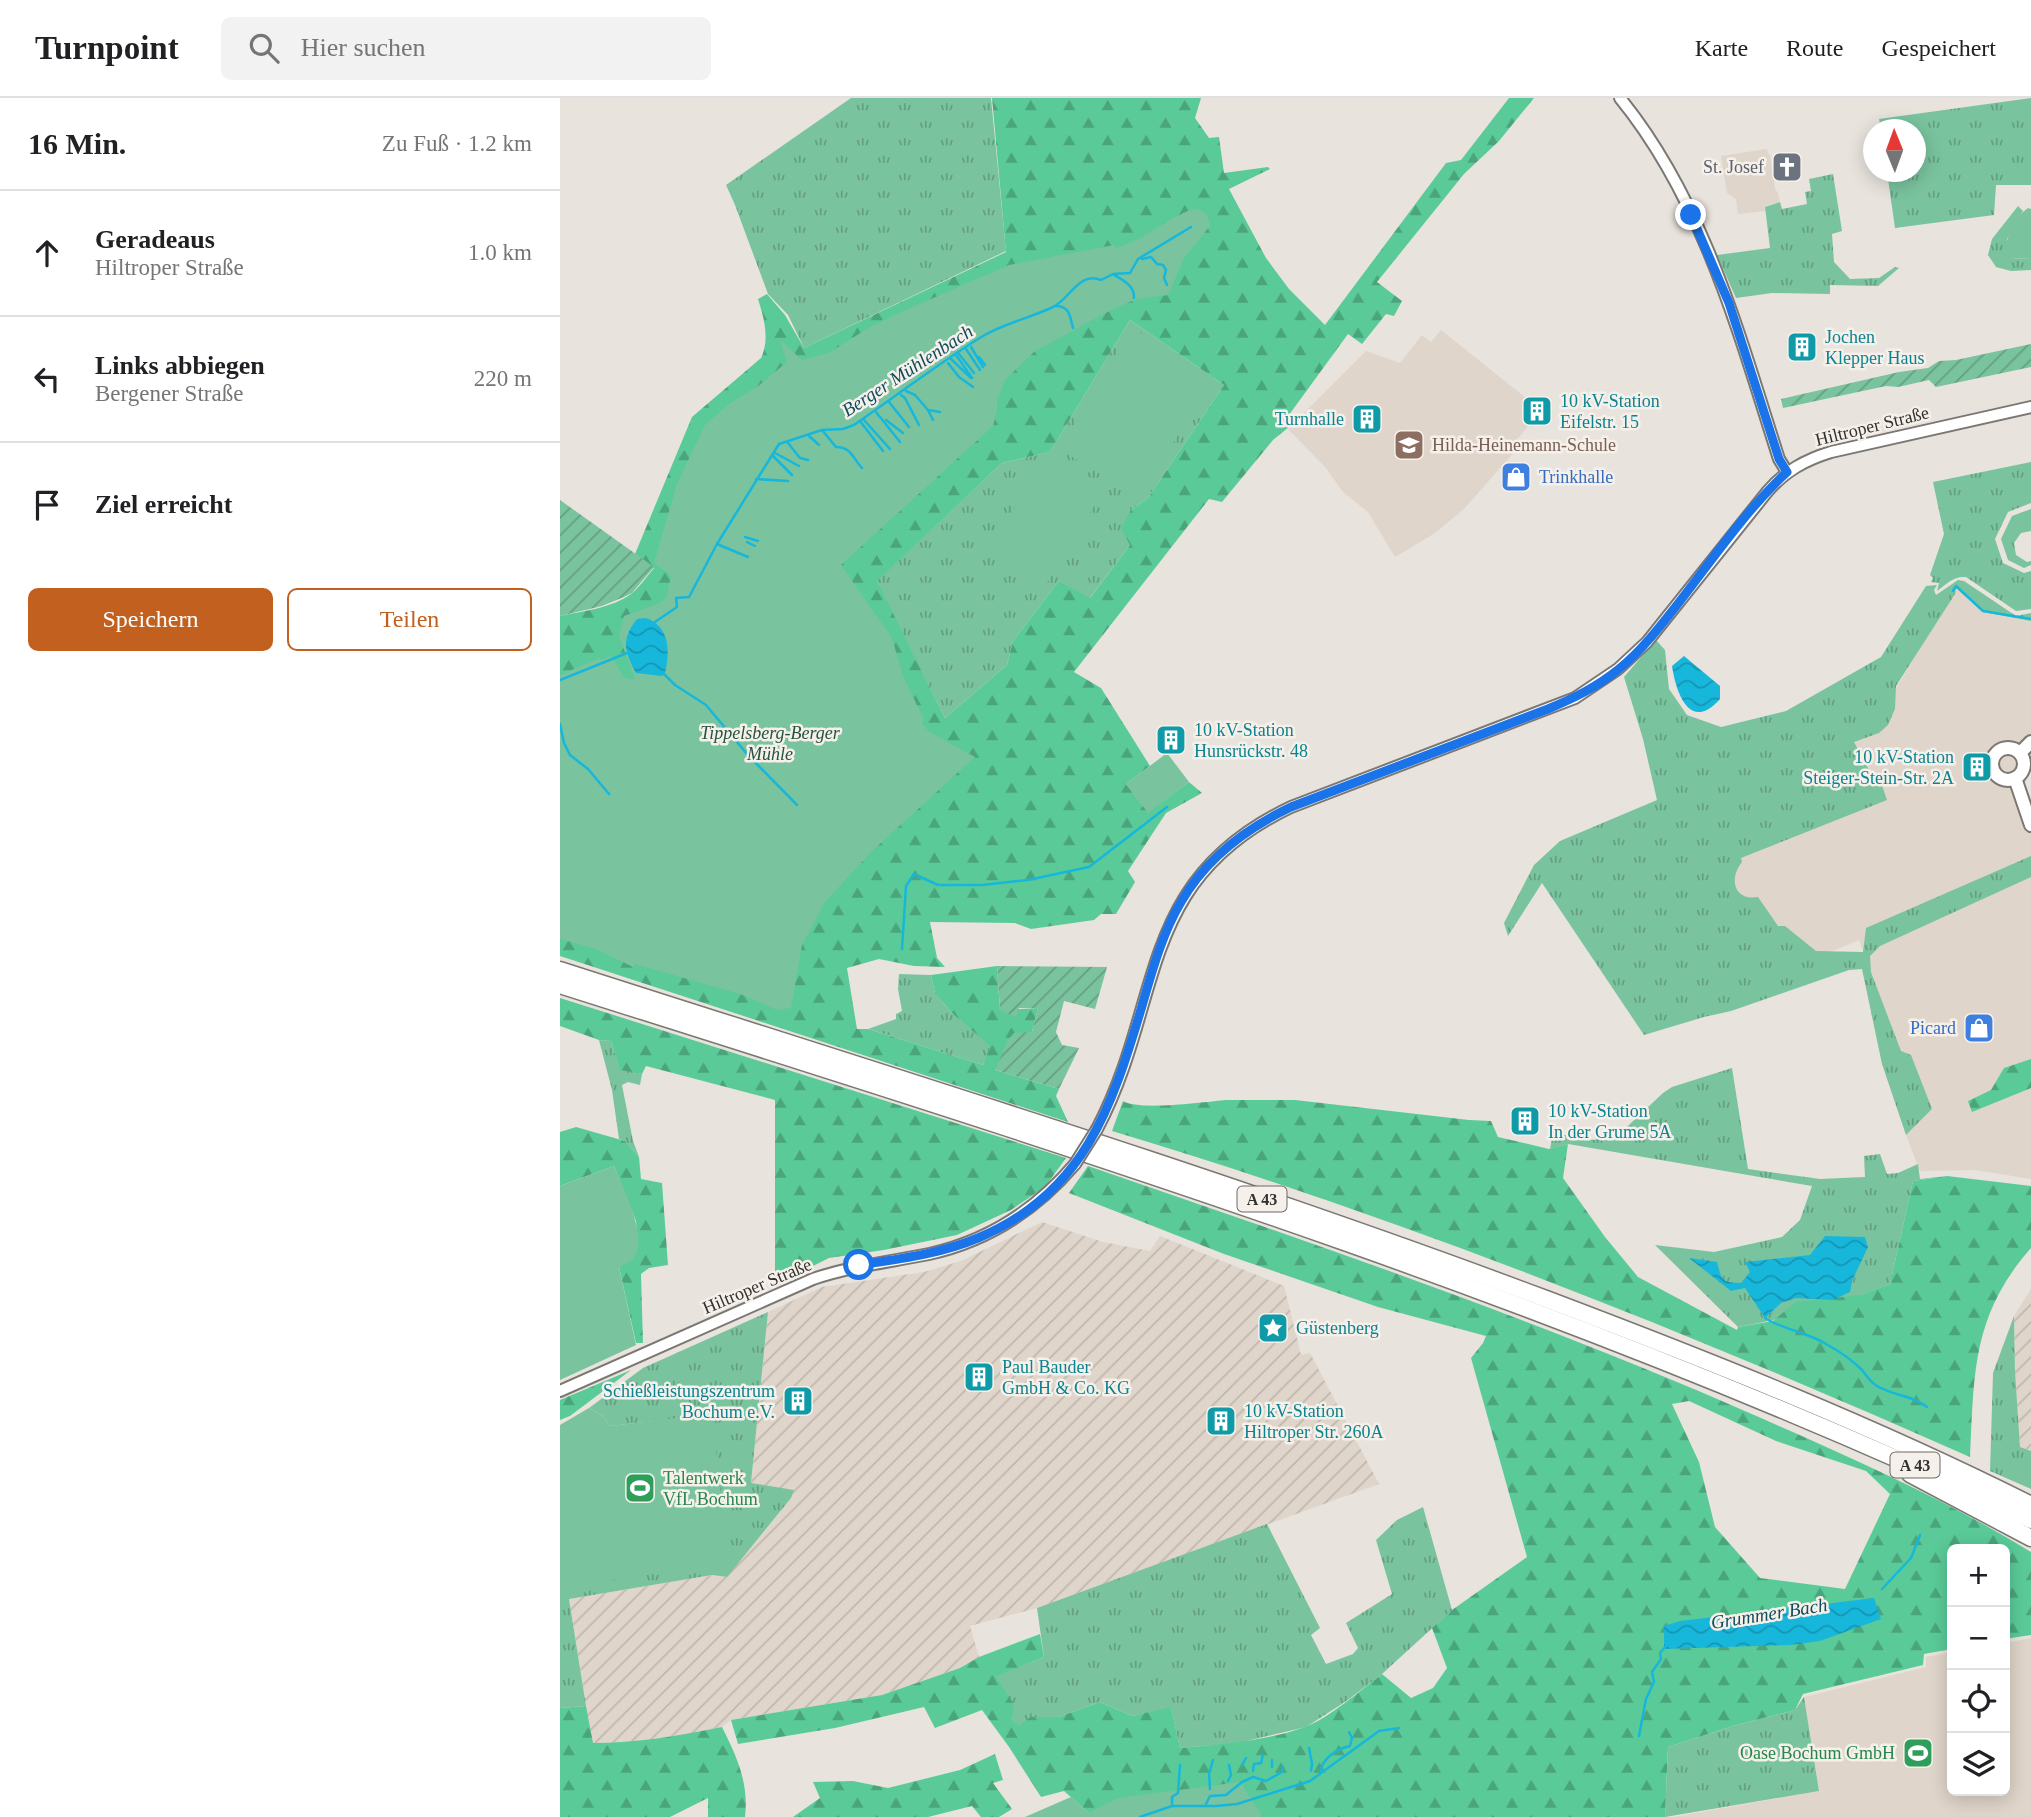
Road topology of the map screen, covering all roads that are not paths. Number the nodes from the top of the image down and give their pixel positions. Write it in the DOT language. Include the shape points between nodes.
graph roads {
  1 [pos="1620,98"];
  2 [pos="2031,408"];
  3 [pos="1787,472"];
  4 [pos="2031,742"];
  5 [pos="2020,752"];
  6 [pos="2015,778"];
  7 [pos="2031,825"];
  8 [pos="560,970"];
  9 [pos="560,985"];
  10 [pos="560,1391"];
  11 [pos="1797,1414"];
  12 [pos="1974,1476"];
  13 [pos="2031,1499"];
  14 [pos="2031,1505"];
  15 [pos="2031,1520"];
  16 [pos="2031,1538"];
  1 -- 3 [label="street" via="1667,164 1695,224 1729,303"];
  2 -- 3 [label="street, Hiltroper Straße" via="1831,452"];
  3 -- 10 [label="street, Hiltroper Straße, bridge" via="1647,642 1600,683 1566,702 1291,807 1258,824 1219,854 1193,883 1164,935 1121,1077 1097,1129 1075,1164 1039,1202 979,1238 813,1279"];
  4 -- 5 [label="main road"];
  5 -- 6 [label="main road" via="2024,764"];
  5 -- 6 [label="main road" via="2004,748 1993,761 1998,775"];
  6 -- 7 [label="main road"];
  8 -- 12 [label="highway, A 43" via="1049,1126 1455,1265 1664,1344"];
  9 -- 11 [label="highway, A 43" via="1254,1210 1539,1312"];
  11 -- 15 [label="highway, A 43"];
  11 -- 16 [label="highway" via="1831,1437"];
  12 -- 13 [label="highway"];
  12 -- 14 [label="highway, A 43"];
}
